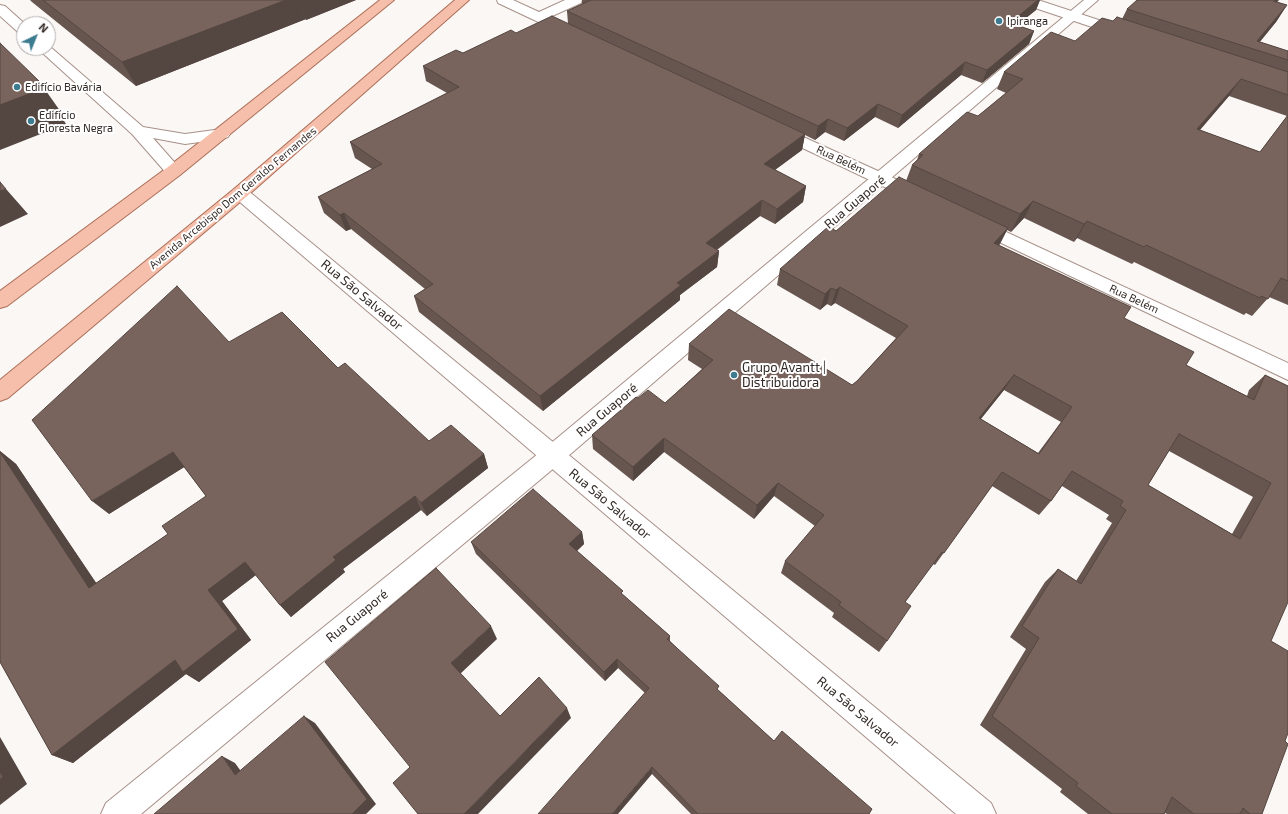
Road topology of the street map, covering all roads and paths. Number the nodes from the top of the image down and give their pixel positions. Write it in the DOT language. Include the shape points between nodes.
graph roads {
  1 [pos="388,0"];
  2 [pos="463,0"];
  3 [pos="503,0"];
  4 [pos="576,0"];
  5 [pos="1025,0"];
  6 [pos="1092,0"];
  7 [pos="0,9"];
  8 [pos="1073,16"];
  9 [pos="538,17"];
  10 [pos="16,23"];
  11 [pos="1140,38"];
  12 [pos="589,41"];
  13 [pos="53,56"];
  14 [pos="760,122"];
  15 [pos="138,131"];
  16 [pos="222,134"];
  17 [pos="174,172"];
  18 [pos="882,179"];
  19 [pos="240,193"];
  20 [pos="932,203"];
  21 [pos="960,216"];
  22 [pos="0,301"];
  23 [pos="1288,372"];
  24 [pos="0,392"];
  25 [pos="552,456"];
  26 [pos="117,814"];
  27 [pos="980,814"];
  1 -- 16 [label="main road"];
  2 -- 19 [label="main road, Avenida Arcebispo Dom Geraldo Fernandes"];
  3 -- 9 [label="street"];
  4 -- 9 [label="street"];
  5 -- 8 [label="street"];
  6 -- 8 [label="street, Rua Guaporé"];
  7 -- 10 [label="street"];
  8 -- 11 [label="street"];
  8 -- 18 [label="street, Rua Guaporé"];
  9 -- 12 [label="street"];
  13 -- 15 [label="street"];
  14 -- 18 [label="street, Rua Belém"];
  15 -- 16 [label="street" via="185,139"];
  15 -- 17 [label="street"];
  16 -- 17 [label="main road"];
  17 -- 22 [label="main road"];
  18 -- 20 [label="street, Rua Belém"];
  18 -- 25 [label="street, Rua Guaporé"];
  19 -- 24 [label="main road, Avenida Arcebispo Dom Geraldo Fernandes"];
  19 -- 25 [label="street, Rua São Salvador"];
  21 -- 23 [label="street, Rua Belém"];
  25 -- 26 [label="street, Rua Guaporé"];
  25 -- 27 [label="street, Rua São Salvador"];
}
